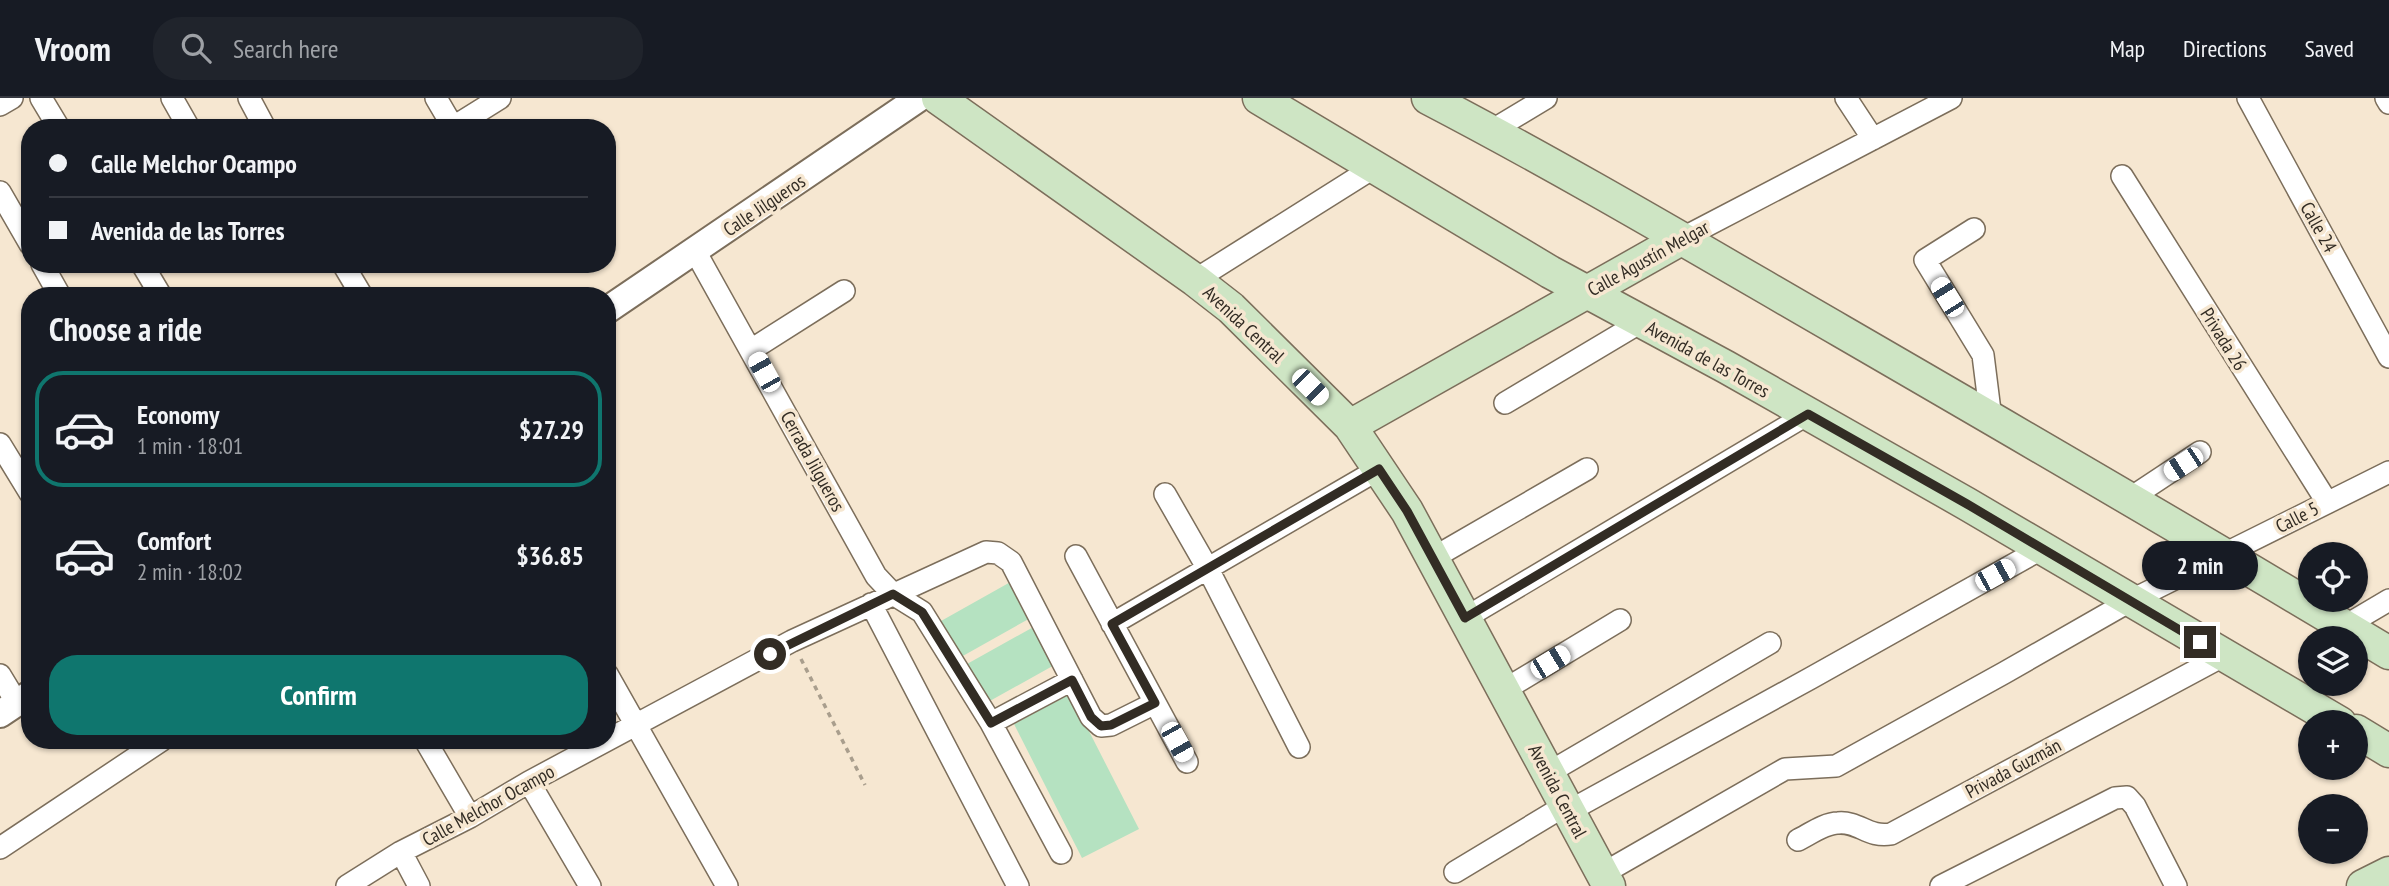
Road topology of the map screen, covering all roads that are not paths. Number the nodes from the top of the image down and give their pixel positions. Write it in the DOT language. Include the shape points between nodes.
graph roads {
  1 [pos="12,98"];
  2 [pos="41,98"];
  3 [pos="172,98"];
  4 [pos="249,98"];
  5 [pos="436,98"];
  6 [pos="500,98"];
  7 [pos="919,98"];
  8 [pos="938,98"];
  9 [pos="1259,98"];
  10 [pos="1428,98"];
  11 [pos="1546,98"];
  12 [pos="1846,98"];
  13 [pos="1951,98"];
  14 [pos="2248,98"];
  15 [pos="2386,98"];
  16 [pos="2389,103"];
  17 [pos="0,105"];
  18 [pos="54,119"];
  19 [pos="184,119"];
  20 [pos="260,119"];
  21 [pos="447,119"];
  22 [pos="466,119"];
  23 [pos="1492,131"];
  24 [pos="1872,139"];
  25 [pos="1373,168"];
  26 [pos="2122,176"];
  27 [pos="0,192"];
  28 [pos="21,228"];
  29 [pos="1974,229"];
  30 [pos="1681,239"];
  31 [pos="695,251"];
  32 [pos="1195,280"];
  33 [pos="844,291"];
  34 [pos="1586,292"];
  35 [pos="616,304"];
  36 [pos="1641,322"];
  37 [pos="751,350"];
  38 [pos="2389,356"];
  39 [pos="1505,402"];
  40 [pos="1808,414"];
  41 [pos="1991,419"];
  42 [pos="1350,426"];
  43 [pos="0,444"];
  44 [pos="2200,452"];
  45 [pos="1379,469"];
  46 [pos="1587,469"];
  47 [pos="2389,472"];
  48 [pos="21,478"];
  49 [pos="1165,494"];
  50 [pos="2129,499"];
  51 [pos="2326,502"];
  52 [pos="2041,549"];
  53 [pos="2225,554"];
  54 [pos="1076,556"];
  55 [pos="1433,558"];
  56 [pos="1208,569"];
  57 [pos="893,594"];
  58 [pos="2389,600"];
  59 [pos="2130,601"];
  60 [pos="871,604"];
  61 [pos="1465,618"];
  62 [pos="1620,620"];
  63 [pos="1112,624"];
  64 [pos="2345,626"];
  65 [pos="2368,640"];
  66 [pos="1770,643"];
  67 [pos="2389,653"];
  68 [pos="2223,656"];
  69 [pos="0,675"];
  70 [pos="1072,680"];
  71 [pos="616,689"];
  72 [pos="1504,690"];
  73 [pos="1155,703"];
  74 [pos="15,704"];
  75 [pos="2317,710"];
  76 [pos="991,723"];
  77 [pos="638,726"];
  78 [pos="616,737"];
  79 [pos="2368,739"];
  80 [pos="1300,747"];
  81 [pos="148,749"];
  82 [pos="430,749"];
  83 [pos="593,749"];
  84 [pos="2389,751"];
  85 [pos="1187,762"];
  86 [pos="1548,773"];
  87 [pos="529,782"];
  88 [pos="1567,808"];
  89 [pos="470,817"];
  90 [pos="1798,840"];
  91 [pos="0,848"];
  92 [pos="401,852"];
  93 [pos="1061,853"];
  94 [pos="1455,872"];
  95 [pos="2389,873"];
  96 [pos="1605,880"];
  97 [pos="347,886"];
  98 [pos="419,886"];
  99 [pos="590,886"];
  100 [pos="727,886"];
  101 [pos="1018,886"];
  102 [pos="1941,886"];
  103 [pos="2176,886"];
  104 [pos="2363,886"];
  1 -- 17 [label="street"];
  2 -- 18 [label="street"];
  3 -- 19 [label="street"];
  4 -- 20 [label="street"];
  5 -- 21 [label="street"];
  6 -- 22 [label="street"];
  7 -- 31 [label="street, Calle Jilgueros"];
  8 -- 32 [label="main road, Avenida Central"];
  9 -- 25 [label="main road, Avenida de las Torres"];
  10 -- 23 [label="main road"];
  11 -- 23 [label="street"];
  12 -- 24 [label="street"];
  13 -- 24 [label="street, Calle Agustín Melgar"];
  14 -- 38 [label="street, Calle 24"];
  15 -- 16 [label="street"];
  23 -- 30 [label="main road"];
  24 -- 30 [label="street, Calle Agustín Melgar"];
  25 -- 32 [label="street"];
  25 -- 34 [label="main road, Avenida de las Torres"];
  26 -- 51 [label="street, Privada 26"];
  27 -- 28 [label="street"];
  29 -- 41 [label="street" via="1925,260 1983,355"];
  30 -- 34 [label="main road, Calle Agustín Melgar"];
  30 -- 41 [label="main road"];
  31 -- 35 [label="street, Calle Jilgueros"];
  31 -- 37 [label="street, Cerrada Jilgueros"];
  32 -- 42 [label="main road, Avenida Central" via="1231,308"];
  33 -- 37 [label="street"];
  34 -- 36 [label="main road, Avenida de las Torres"];
  34 -- 42 [label="main road, Calle Agustín Melgar"];
  36 -- 39 [label="street"];
  36 -- 40 [label="main road, Avenida de las Torres"];
  37 -- 57 [label="street, Cerrada Jilgueros" via="876,576"];
  40 -- 52 [label="main road, Avenida de las Torres"];
  40 -- 61 [label="street"];
  41 -- 50 [label="main road"];
  42 -- 45 [label="main road, Avenida Central"];
  43 -- 48 [label="street"];
  44 -- 50 [label="street"];
  45 -- 55 [label="main road, Avenida Central"];
  45 -- 56 [label="street"];
  46 -- 55 [label="street"];
  47 -- 51 [label="street, Calle 5"];
  49 -- 56 [label="street"];
  50 -- 53 [label="main road"];
  51 -- 53 [label="street, Calle 5"];
  52 -- 59 [label="main road, Avenida de las Torres"];
  52 -- 88 [label="street"];
  53 -- 59 [label="street, Calle 5"];
  53 -- 64 [label="main road"];
  54 -- 63 [label="street"];
  55 -- 61 [label="main road, Avenida Central"];
  56 -- 63 [label="street"];
  56 -- 80 [label="street"];
  57 -- 60 [label="street, Calle Melchor Ocampo"];
  57 -- 70 [label="street, Calle Melchor Ocampo" via="986,552 998,553 1012,562"];
  57 -- 76 [label="street, Cerrada Jilgueros" via="922,612"];
  58 -- 64 [label="street"];
  59 -- 68 [label="main road, Avenida de las Torres"];
  59 -- 96 [label="street, Calle 5" via="1836,766 1785,769"];
  60 -- 77 [label="street, Calle Melchor Ocampo"];
  60 -- 101 [label="street"];
  61 -- 72 [label="main road, Avenida Central"];
  62 -- 72 [label="street"];
  63 -- 73 [label="street"];
  65 -- 67 [label="main road"];
  66 -- 86 [label="street"];
  68 -- 75 [label="main road, Avenida de las Torres"];
  68 -- 90 [label="street, Privada Guzmán" via="1891,834 1878,836 1835,823"];
  69 -- 74 [label="street"];
  70 -- 73 [label="street, Calle Melchor Ocampo" via="1091,717 1101,726"];
  70 -- 76 [label="street"];
  71 -- 77 [label="street"];
  72 -- 86 [label="main road, Avenida Central"];
  73 -- 85 [label="street"];
  76 -- 93 [label="street, Cerrada Jilgueros"];
  77 -- 78 [label="street, Calle Melchor Ocampo"];
  77 -- 100 [label="street"];
  79 -- 84 [label="main road"];
  81 -- 91 [label="street"];
  82 -- 89 [label="street"];
  83 -- 87 [label="street, Calle Melchor Ocampo"];
  86 -- 88 [label="main road, Avenida Central"];
  87 -- 89 [label="street, Calle Melchor Ocampo"];
  87 -- 99 [label="street"];
  88 -- 94 [label="street"];
  88 -- 96 [label="main road, Avenida Central"];
  89 -- 92 [label="street, Calle Melchor Ocampo"];
  92 -- 97 [label="street, Calle Melchor Ocampo"];
  92 -- 98 [label="street"];
  95 -- 104 [label="main road"];
  102 -- 103 [label="street" via="2122,797 2135,806"];
}
